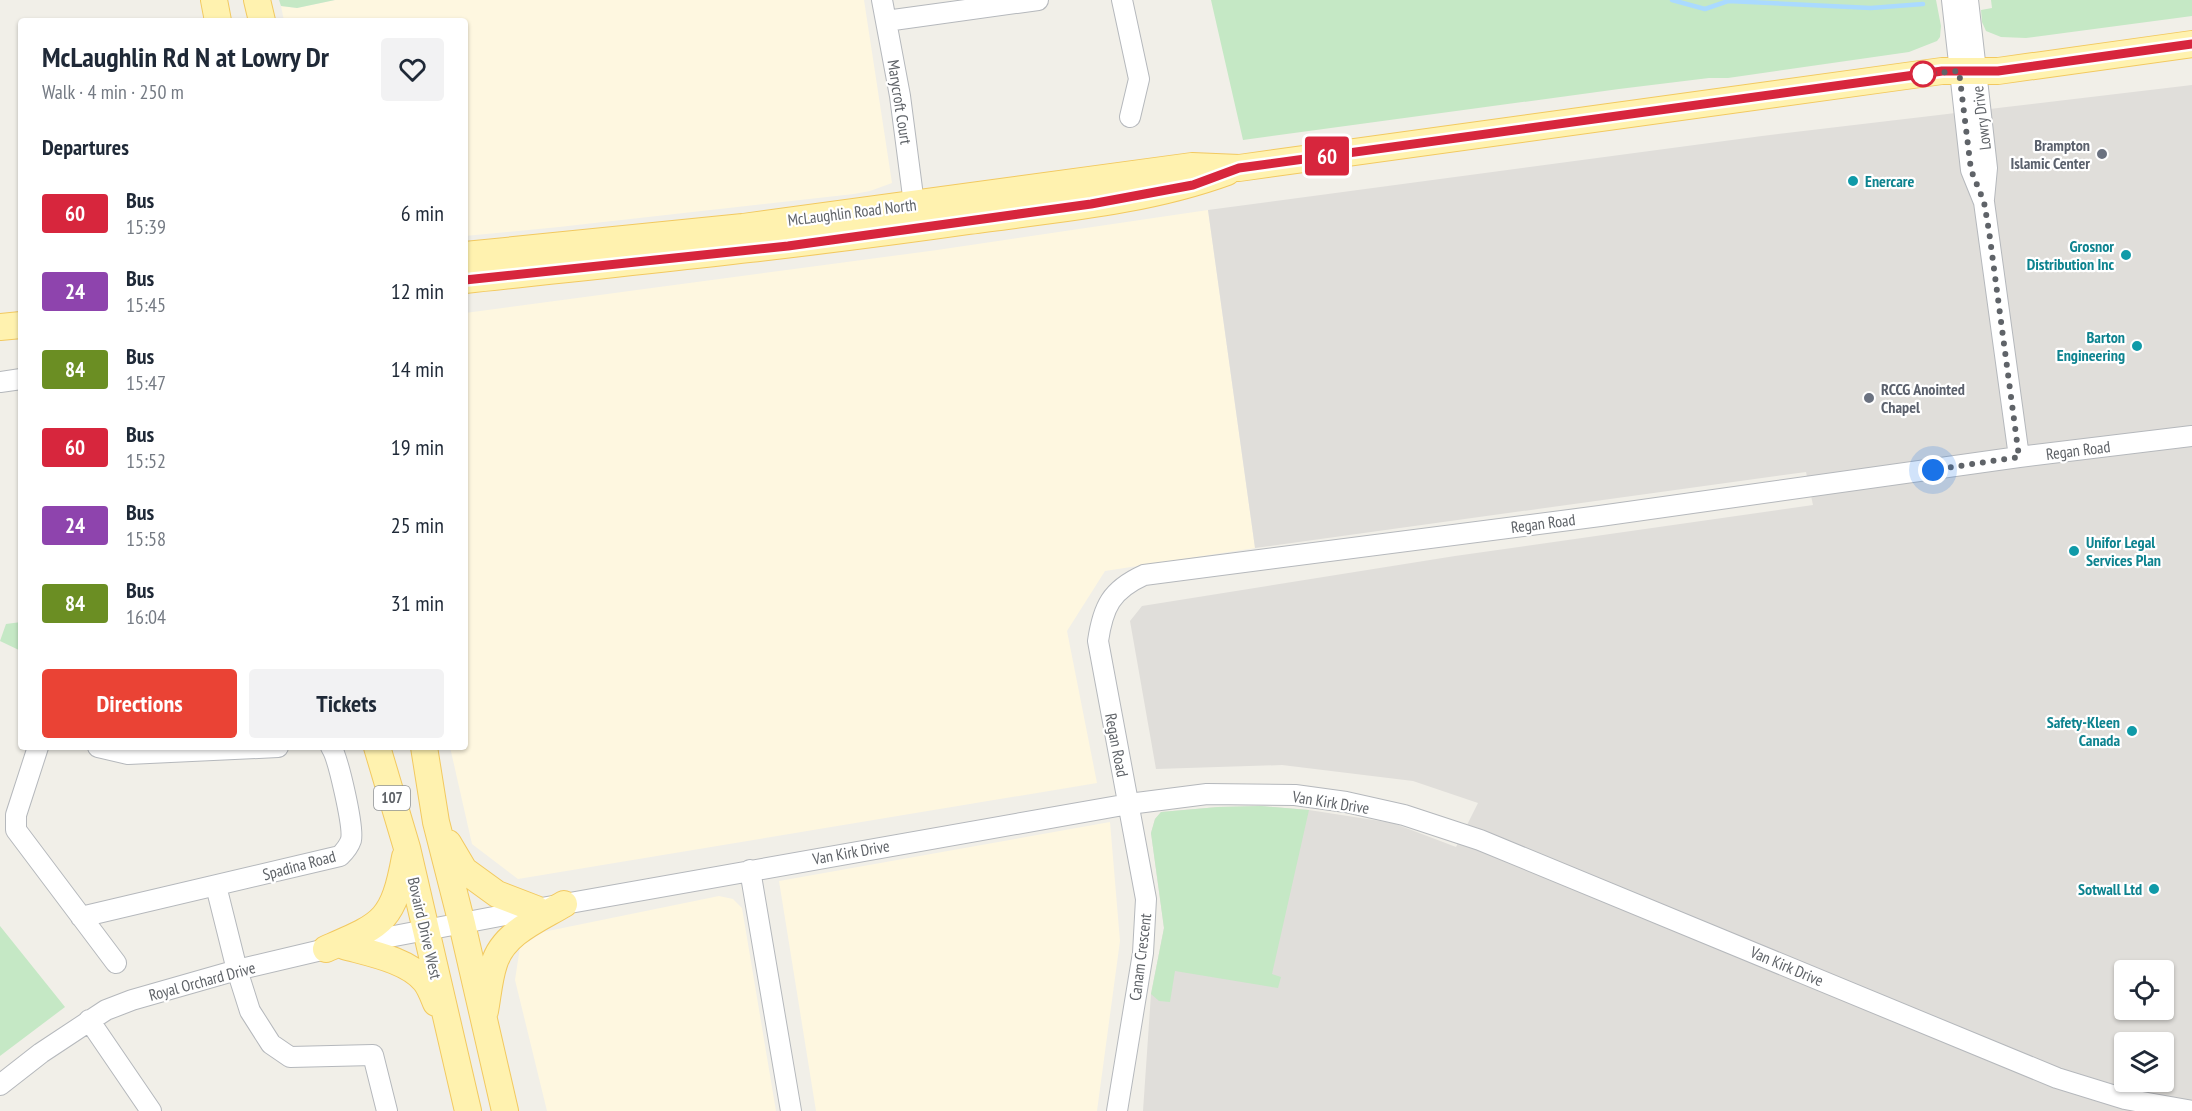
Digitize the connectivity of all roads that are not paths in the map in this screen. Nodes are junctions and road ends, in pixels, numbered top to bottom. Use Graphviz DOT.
graph roads {
  1 [pos="213,0"];
  2 [pos="257,0"];
  3 [pos="882,0"];
  4 [pos="1038,0"];
  5 [pos="1122,0"];
  6 [pos="1952,0"];
  7 [pos="1968,0"];
  8 [pos="217,18"];
  9 [pos="261,18"];
  10 [pos="886,21"];
  11 [pos="2192,44"];
  12 [pos="1968,71"];
  13 [pos="1130,117"];
  14 [pos="1239,168"];
  15 [pos="914,204"];
  16 [pos="685,232"];
  17 [pos="468,255"];
  18 [pos="652,260"];
  19 [pos="468,280"];
  20 [pos="18,325"];
  21 [pos="0,327"];
  22 [pos="18,380"];
  23 [pos="0,382"];
  24 [pos="2192,436"];
  25 [pos="2019,457"];
  26 [pos="37,750"];
  27 [pos="108,750"];
  28 [pos="216,750"];
  29 [pos="332,750"];
  30 [pos="378,750"];
  31 [pos="424,750"];
  32 [pos="1129,804"];
  33 [pos="436,822"];
  34 [pos="407,848"];
  35 [pos="750,870"];
  36 [pos="216,885"];
  37 [pos="564,904"];
  38 [pos="536,909"];
  39 [pos="81,917"];
  40 [pos="462,924"];
  41 [pos="426,931"];
  42 [pos="335,948"];
  43 [pos="116,963"];
  44 [pos="237,970"];
  45 [pos="89,1020"];
  46 [pos="483,1020"];
  47 [pos="447,1025"];
  48 [pos="0,1085"];
  49 [pos="2192,1110"];
  50 [pos="151,1111"];
  51 [pos="387,1111"];
  52 [pos="468,1111"];
  53 [pos="505,1111"];
  54 [pos="791,1111"];
  55 [pos="1117,1111"];
  1 -- 8 [label="main road"];
  2 -- 9 [label="main road"];
  3 -- 10 [label="street, Marycroft Court"];
  4 -- 10 [label="street"];
  5 -- 13 [label="street"];
  6 -- 12 [label="street"];
  7 -- 12 [label="street"];
  10 -- 15 [label="street, Marycroft Court"];
  11 -- 12 [label="main road, McLaughlin Road North"];
  12 -- 14 [label="main road, McLaughlin Road North"];
  12 -- 25 [label="street, Lowry Drive"];
  14 -- 15 [label="main road, McLaughlin Road North"];
  14 -- 18 [label="main road, McLaughlin Road North"];
  15 -- 16 [label="main road, McLaughlin Road North"];
  16 -- 17 [label="main road, McLaughlin Road North"];
  16 -- 18 [label="main road"];
  18 -- 19 [label="main road, McLaughlin Road North"];
  20 -- 21 [label="main road"];
  22 -- 23 [label="street"];
  24 -- 25 [label="street, Regan Road"];
  25 -- 32 [label="street, Regan Road"];
  26 -- 39 [label="street"];
  27 -- 28 [label="street"];
  29 -- 36 [label="street, Spadina Road"];
  30 -- 34 [label="main road, Bovaird Drive West / 107"];
  31 -- 33 [label="main road, 107"];
  32 -- 35 [label="street, Van Kirk Drive"];
  32 -- 49 [label="street, Van Kirk Drive"];
  32 -- 55 [label="street, Canam Crescent"];
  33 -- 38 [label="main road"];
  33 -- 40 [label="main road, 107"];
  34 -- 41 [label="main road, Bovaird Drive West / 107"];
  34 -- 42 [label="main road"];
  35 -- 37 [label="street, Van Kirk Drive"];
  35 -- 54 [label="street"];
  36 -- 39 [label="street, Spadina Road"];
  36 -- 44 [label="street"];
  37 -- 38 [label="street, Van Kirk Drive"];
  37 -- 46 [label="main road"];
  38 -- 40 [label="street, Van Kirk Drive"];
  39 -- 43 [label="street"];
  40 -- 41 [label="street, Van Kirk Drive"];
  40 -- 46 [label="main road, 107"];
  41 -- 42 [label="street, Royal Orchard Drive"];
  41 -- 47 [label="main road, Bovaird Drive West / 107"];
  42 -- 44 [label="street, Royal Orchard Drive"];
  42 -- 47 [label="main road"];
  44 -- 45 [label="street, Royal Orchard Drive"];
  44 -- 51 [label="street"];
  45 -- 48 [label="street, Royal Orchard Drive"];
  45 -- 50 [label="street"];
  46 -- 53 [label="main road, 107"];
  47 -- 52 [label="main road, Bovaird Drive West / 107"];
}
